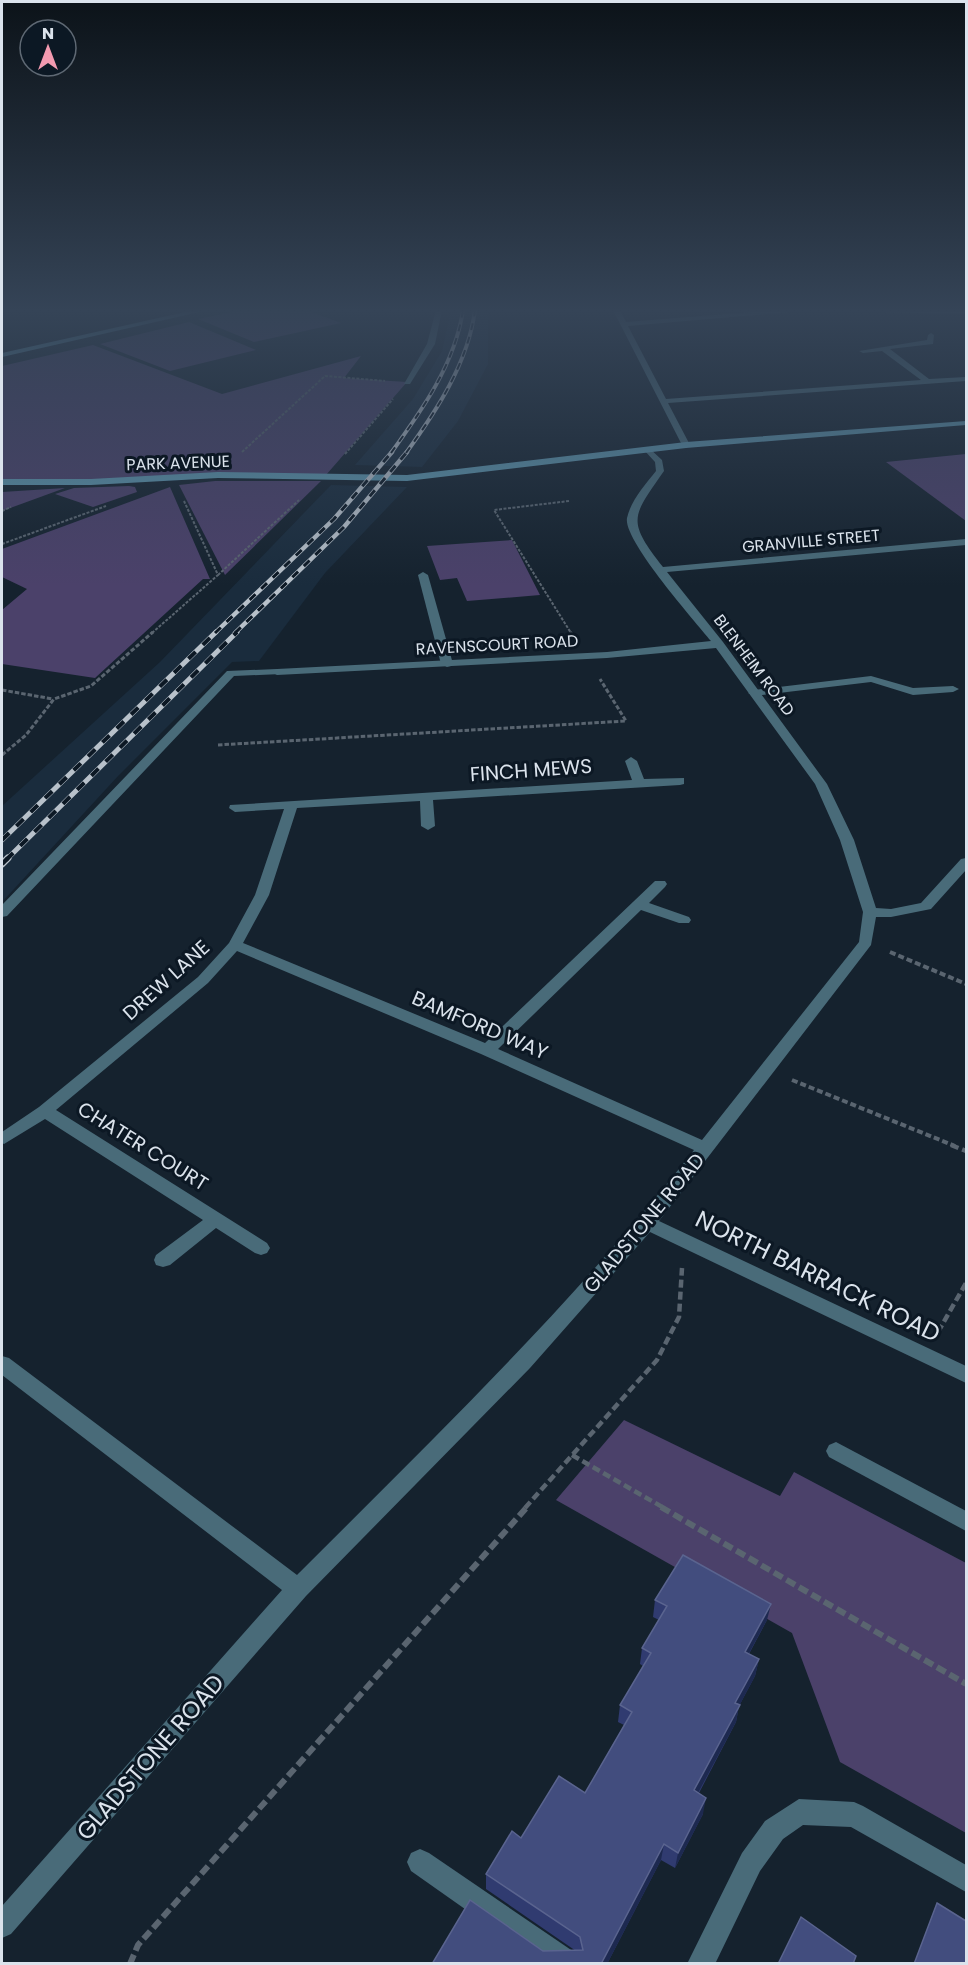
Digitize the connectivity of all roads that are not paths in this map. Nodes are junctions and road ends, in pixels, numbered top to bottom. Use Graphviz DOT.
graph roads {
  1 [pos="664,401"];
  2 [pos="966,423"];
  3 [pos="686,445"];
  4 [pos="648,450"];
  5 [pos="2,482"];
  6 [pos="966,542"];
  7 [pos="658,570"];
  8 [pos="423,575"];
  9 [pos="719,644"];
  10 [pos="447,664"];
  11 [pos="952,688"];
  12 [pos="754,693"];
  13 [pos="631,761"];
  14 [pos="680,781"];
  15 [pos="639,783"];
  16 [pos="426,796"];
  17 [pos="292,804"];
  18 [pos="235,808"];
  19 [pos="428,826"];
  20 [pos="966,862"];
  21 [pos="660,884"];
  22 [pos="639,904"];
  23 [pos="870,912"];
  24 [pos="2,913"];
  25 [pos="684,920"];
  26 [pos="235,945"];
  27 [pos="487,1050"];
  28 [pos="45,1111"];
  29 [pos="3,1139"];
  30 [pos="707,1149"];
  31 [pos="216,1219"];
  32 [pos="647,1223"];
  33 [pos="261,1248"];
  34 [pos="163,1260"];
  35 [pos="2,1364"];
  36 [pos="966,1375"];
  37 [pos="836,1452"];
  38 [pos="966,1522"];
  39 [pos="298,1588"];
  40 [pos="420,1862"];
  41 [pos="966,1879"];
  42 [pos="2,1925"];
  43 [pos="567,1964"];
  44 [pos="700,1964"];
  1 -- 3 [label="street"];
  2 -- 3 [label="street, PARK AVENUE"];
  3 -- 4 [label="street, PARK AVENUE"];
  4 -- 5 [label="street, PARK AVENUE"];
  4 -- 7 [label="street, BLENHEIM ROAD"];
  6 -- 7 [label="street, GRANVILLE STREET"];
  7 -- 9 [label="street, BLENHEIM ROAD"];
  8 -- 10 [label="street"];
  9 -- 10 [label="street, RAVENSCOURT ROAD"];
  9 -- 12 [label="street, BLENHEIM ROAD"];
  10 -- 24 [label="street, RAVENSCOURT ROAD"];
  11 -- 12 [label="street"];
  12 -- 23 [label="street, BLENHEIM ROAD"];
  13 -- 15 [label="street"];
  14 -- 15 [label="street, FINCH MEWS"];
  15 -- 16 [label="street, FINCH MEWS"];
  16 -- 17 [label="street, FINCH MEWS"];
  16 -- 19 [label="street"];
  17 -- 18 [label="street, FINCH MEWS"];
  17 -- 26 [label="street, DREW LANE"];
  20 -- 23 [label="street"];
  21 -- 22 [label="street"];
  22 -- 25 [label="street"];
  22 -- 27 [label="street"];
  23 -- 30 [label="street, GLADSTONE ROAD"];
  26 -- 27 [label="street, BAMFORD WAY"];
  26 -- 28 [label="street, DREW LANE"];
  27 -- 30 [label="street, BAMFORD WAY"];
  28 -- 29 [label="street, DREW LANE"];
  28 -- 31 [label="street, CHATER COURT"];
  30 -- 32 [label="street, GLADSTONE ROAD"];
  31 -- 33 [label="street, CHATER COURT"];
  31 -- 34 [label="street, CHATER COURT"];
  32 -- 36 [label="street, NORTH BARRACK ROAD"];
  32 -- 39 [label="street, GLADSTONE ROAD"];
  35 -- 39 [label="street"];
  37 -- 38 [label="street"];
  39 -- 42 [label="street, GLADSTONE ROAD"];
  40 -- 43 [label="street"];
  41 -- 44 [label="street"];
}
